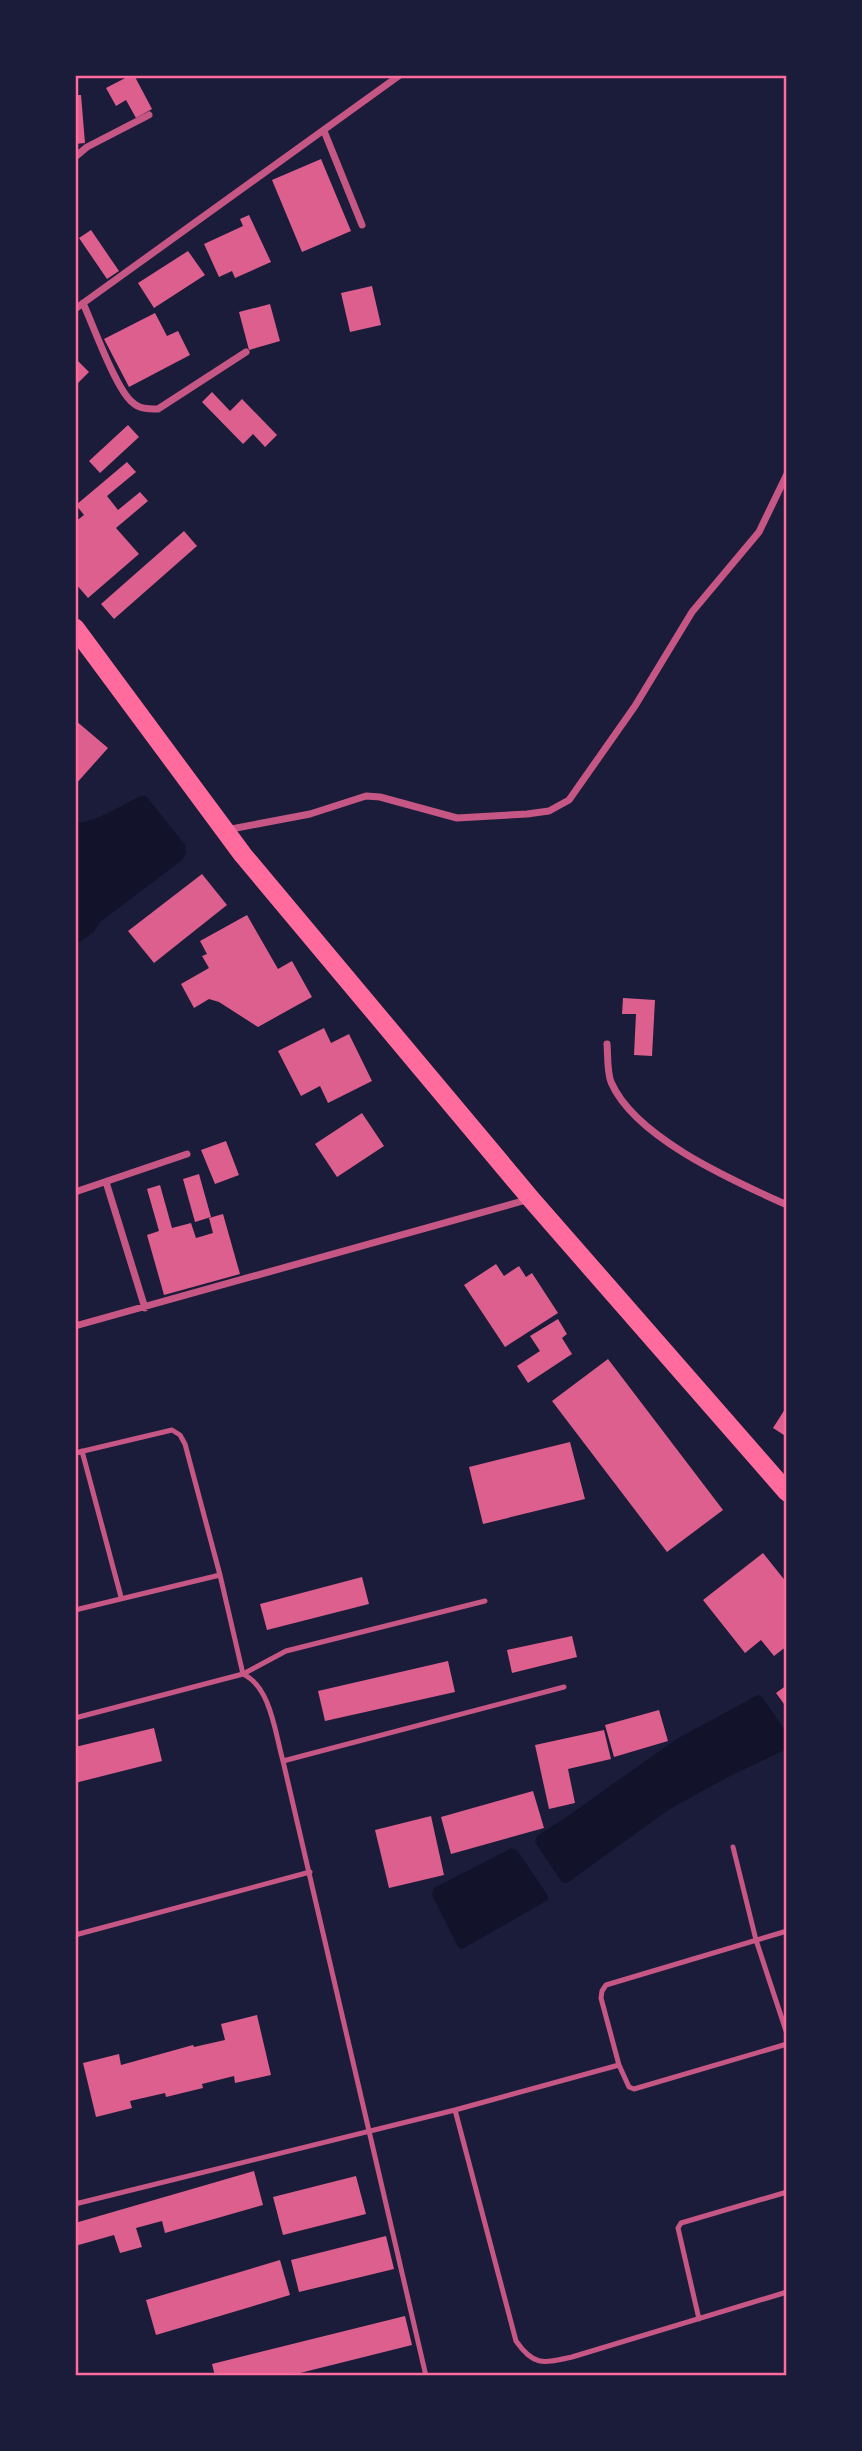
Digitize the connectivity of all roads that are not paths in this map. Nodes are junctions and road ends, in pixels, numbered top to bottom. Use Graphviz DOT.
graph roads {
  1 [pos="400,75"];
  2 [pos="149,115"];
  3 [pos="324,131"];
  4 [pos="75,157"];
  5 [pos="362,225"];
  6 [pos="83,303"];
  7 [pos="75,309"];
  8 [pos="246,352"];
  9 [pos="787,474"];
  10 [pos="75,628"];
  11 [pos="225,830"];
  12 [pos="607,1044"];
  13 [pos="187,1154"];
  14 [pos="106,1182"];
  15 [pos="75,1192"];
  16 [pos="531,1199"];
  17 [pos="787,1205"];
  18 [pos="145,1308"];
  19 [pos="75,1326"];
  20 [pos="79,1452"];
  21 [pos="787,1492"];
  22 [pos="220,1574"];
  23 [pos="121,1597"];
  24 [pos="485,1601"];
  25 [pos="75,1609"];
  26 [pos="243,1674"];
  27 [pos="564,1687"];
  28 [pos="75,1718"];
  29 [pos="283,1761"];
  30 [pos="733,1847"];
  31 [pos="310,1872"];
  32 [pos="787,1931"];
  33 [pos="75,1935"];
  34 [pos="756,1940"];
  35 [pos="787,2034"];
  36 [pos="787,2044"];
  37 [pos="619,2065"];
  38 [pos="455,2110"];
  39 [pos="368,2130"];
  40 [pos="787,2192"];
  41 [pos="75,2204"];
  42 [pos="787,2292"];
  43 [pos="699,2319"];
  44 [pos="426,2376"];
  1 -- 3 [label="street"];
  2 -- 4 [label="street"];
  3 -- 5 [label="street"];
  3 -- 6 [label="street"];
  6 -- 7 [label="street"];
  6 -- 8 [label="street"];
  9 -- 11 [label="street"];
  10 -- 11 [label="highway"];
  11 -- 16 [label="highway"];
  12 -- 17 [label="street"];
  13 -- 14 [label="street"];
  14 -- 15 [label="street"];
  14 -- 18 [label="street"];
  16 -- 18 [label="street"];
  16 -- 21 [label="highway"];
  18 -- 19 [label="street"];
  20 -- 22 [label="lane"];
  20 -- 23 [label="lane"];
  22 -- 23 [label="lane"];
  22 -- 26 [label="lane"];
  23 -- 25 [label="lane"];
  24 -- 26 [label="lane"];
  26 -- 28 [label="lane"];
  26 -- 29 [label="lane"];
  27 -- 29 [label="lane"];
  29 -- 31 [label="lane"];
  30 -- 34 [label="lane"];
  31 -- 33 [label="lane"];
  31 -- 39 [label="lane"];
  32 -- 34 [label="lane"];
  34 -- 35 [label="lane"];
  34 -- 37 [label="lane"];
  36 -- 37 [label="lane"];
  37 -- 38 [label="lane"];
  38 -- 39 [label="lane"];
  38 -- 43 [label="lane"];
  39 -- 41 [label="lane"];
  39 -- 44 [label="lane"];
  40 -- 43 [label="lane"];
  42 -- 43 [label="lane"];
}
